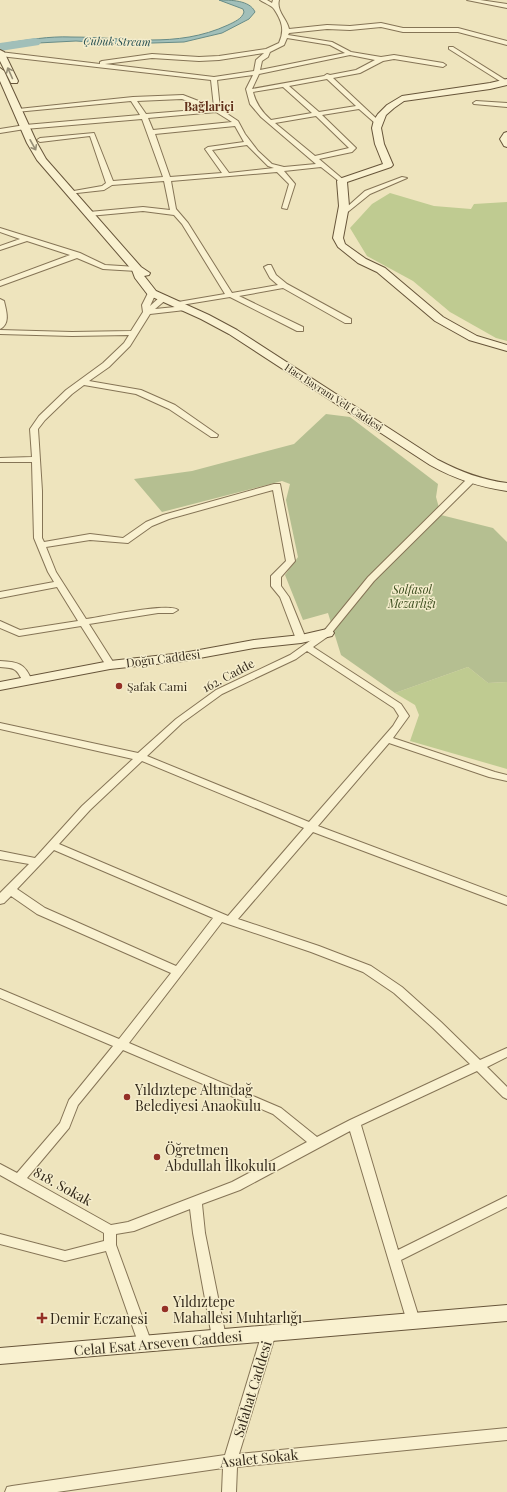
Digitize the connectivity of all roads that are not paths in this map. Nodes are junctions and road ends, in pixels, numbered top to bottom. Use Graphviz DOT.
graph roads {
  1 [pos="263,0"];
  2 [pos="276,0"];
  3 [pos="470,0"];
  4 [pos="507,6"];
  5 [pos="275,7"];
  6 [pos="287,33"];
  7 [pos="507,44"];
  8 [pos="451,48"];
  9 [pos="267,51"];
  10 [pos="0,53"];
  11 [pos="349,53"];
  12 [pos="381,59"];
  13 [pos="90,65"];
  14 [pos="443,65"];
  15 [pos="0,71"];
  16 [pos="257,72"];
  17 [pos="327,76"];
  18 [pos="214,79"];
  19 [pos="506,82"];
  20 [pos="283,84"];
  21 [pos="249,91"];
  22 [pos="133,99"];
  23 [pos="476,103"];
  24 [pos="507,105"];
  25 [pos="360,107"];
  26 [pos="22,110"];
  27 [pos="216,110"];
  28 [pos="318,114"];
  29 [pos="144,116"];
  30 [pos="270,122"];
  31 [pos="377,122"];
  32 [pos="236,124"];
  33 [pos="29,127"];
  34 [pos="0,131"];
  35 [pos="151,132"];
  36 [pos="507,135"];
  37 [pos="40,140"];
  38 [pos="249,144"];
  39 [pos="507,144"];
  40 [pos="313,158"];
  41 [pos="322,165"];
  42 [pos="281,170"];
  43 [pos="227,175"];
  44 [pos="404,178"];
  45 [pos="167,179"];
  46 [pos="342,181"];
  47 [pos="110,183"];
  48 [pos="70,193"];
  49 [pos="285,208"];
  50 [pos="176,213"];
  51 [pos="89,214"];
  52 [pos="342,214"];
  53 [pos="0,230"];
  54 [pos="26,239"];
  55 [pos="0,248"];
  56 [pos="77,255"];
  57 [pos="268,267"];
  58 [pos="137,269"];
  59 [pos="0,284"];
  60 [pos="284,286"];
  61 [pos="152,292"];
  62 [pos="229,294"];
  63 [pos="164,298"];
  64 [pos="0,301"];
  65 [pos="182,306"];
  66 [pos="147,312"];
  67 [pos="348,321"];
  68 [pos="0,328"];
  69 [pos="300,328"];
  70 [pos="0,332"];
  71 [pos="133,333"];
  72 [pos="507,348"];
  73 [pos="83,382"];
  74 [pos="214,435"];
  75 [pos="36,459"];
  76 [pos="0,460"];
  77 [pos="471,480"];
  78 [pos="507,487"];
  79 [pos="41,545"];
  80 [pos="59,584"];
  81 [pos="0,595"];
  82 [pos="173,610"];
  83 [pos="83,622"];
  84 [pos="0,624"];
  85 [pos="327,633"];
  86 [pos="304,643"];
  87 [pos="0,664"];
  88 [pos="110,665"];
  89 [pos="27,681"];
  90 [pos="0,686"];
  91 [pos="0,726"];
  92 [pos="387,739"];
  93 [pos="140,757"];
  94 [pos="507,778"];
  95 [pos="311,827"];
  96 [pos="51,845"];
  97 [pos="0,855"];
  98 [pos="37,862"];
  99 [pos="10,890"];
  100 [pos="0,900"];
  101 [pos="507,902"];
  102 [pos="225,919"];
  103 [pos="178,971"];
  104 [pos="0,992"];
  105 [pos="122,1044"];
  106 [pos="507,1052"];
  107 [pos="478,1065"];
  108 [pos="507,1094"];
  109 [pos="354,1123"];
  110 [pos="316,1143"];
  111 [pos="0,1169"];
  112 [pos="19,1179"];
  113 [pos="507,1201"];
  114 [pos="195,1202"];
  115 [pos="110,1230"];
  116 [pos="0,1239"];
  117 [pos="110,1245"];
  118 [pos="394,1258"];
  119 [pos="507,1313"];
  120 [pos="413,1321"];
  121 [pos="269,1333"];
  122 [pos="219,1338"];
  123 [pos="145,1344"];
  124 [pos="0,1356"];
  125 [pos="507,1434"];
  126 [pos="230,1461"];
  127 [pos="12,1492"];
  128 [pos="229,1492"];
  1 -- 5 [label="street"];
  2 -- 5 [label="street"];
  3 -- 4 [label="street"];
  5 -- 6 [label="street"];
  6 -- 7 [label="street"];
  6 -- 9 [label="street"];
  6 -- 11 [label="street"];
  8 -- 19 [label="street"];
  9 -- 13 [label="street"];
  9 -- 16 [label="street"];
  10 -- 13 [label="street"];
  26 -- 10 [label="main road, one-way"];
  11 -- 12 [label="street"];
  11 -- 16 [label="street"];
  12 -- 14 [label="street"];
  12 -- 17 [label="street"];
  13 -- 18 [label="street"];
  15 -- 26 [label="main road"];
  16 -- 18 [label="street"];
  16 -- 21 [label="street"];
  17 -- 20 [label="street"];
  17 -- 25 [label="street"];
  18 -- 27 [label="street"];
  19 -- 31 [label="main road"];
  20 -- 21 [label="street"];
  20 -- 28 [label="street"];
  21 -- 30 [label="street"];
  22 -- 26 [label="street"];
  22 -- 27 [label="street"];
  22 -- 29 [label="street"];
  23 -- 24 [label="street"];
  25 -- 28 [label="street"];
  25 -- 31 [label="street"];
  26 -- 33 [label="main road"];
  27 -- 29 [label="street"];
  27 -- 32 [label="street"];
  28 -- 30 [label="street"];
  28 -- 40 [label="street"];
  29 -- 33 [label="street"];
  29 -- 35 [label="street"];
  30 -- 40 [label="street"];
  31 -- 46 [label="main road"];
  32 -- 35 [label="street"];
  32 -- 38 [label="street"];
  33 -- 34 [label="street"];
  33 -- 37 [label="main road, Hacı Bayram Veli Caddesi"];
  33 -- 48 [label="main road, one-way"];
  35 -- 45 [label="street"];
  36 -- 39 [label="main road"];
  37 -- 47 [label="street"];
  37 -- 48 [label="main road, Hacı Bayram Veli Caddesi"];
  38 -- 42 [label="street"];
  38 -- 43 [label="street"];
  40 -- 41 [label="street"];
  41 -- 42 [label="street"];
  41 -- 46 [label="street"];
  42 -- 43 [label="street"];
  42 -- 49 [label="street"];
  43 -- 45 [label="street"];
  44 -- 52 [label="street"];
  45 -- 47 [label="street"];
  45 -- 50 [label="street"];
  46 -- 52 [label="main road"];
  47 -- 48 [label="street"];
  48 -- 51 [label="main road, Hacı Bayram Veli Caddesi"];
  50 -- 51 [label="street"];
  50 -- 62 [label="street"];
  51 -- 58 [label="main road, Hacı Bayram Veli Caddesi"];
  52 -- 72 [label="main road"];
  53 -- 54 [label="street"];
  54 -- 55 [label="street"];
  54 -- 56 [label="street"];
  56 -- 58 [label="street"];
  56 -- 59 [label="street"];
  57 -- 60 [label="street"];
  58 -- 61 [label="main road, Hacı Bayram Veli Caddesi"];
  58 -- 63 [label="main road, Hacı Bayram Veli Caddesi"];
  60 -- 62 [label="street"];
  60 -- 67 [label="street"];
  61 -- 63 [label="main road, Hacı Bayram Veli Caddesi"];
  61 -- 66 [label="street"];
  62 -- 65 [label="street"];
  62 -- 69 [label="street"];
  63 -- 65 [label="main road, Hacı Bayram Veli Caddesi"];
  63 -- 66 [label="street"];
  64 -- 68 [label="street"];
  65 -- 66 [label="street"];
  65 -- 77 [label="main road, Hacı Bayram Veli Caddesi"];
  66 -- 71 [label="street"];
  70 -- 71 [label="street"];
  71 -- 73 [label="street"];
  73 -- 74 [label="street"];
  73 -- 75 [label="street"];
  75 -- 76 [label="street"];
  75 -- 79 [label="street"];
  77 -- 78 [label="main road, Hacı Bayram Veli Caddesi"];
  77 -- 85 [label="street"];
  79 -- 80 [label="street"];
  79 -- 86 [label="street"];
  80 -- 81 [label="street"];
  80 -- 83 [label="street"];
  82 -- 83 [label="street"];
  83 -- 84 [label="street"];
  83 -- 88 [label="street"];
  85 -- 86 [label="main road, Doğu Caddesi"];
  86 -- 88 [label="main road, Doğu Caddesi"];
  86 -- 92 [label="street"];
  86 -- 93 [label="street, 162. Cadde"];
  87 -- 89 [label="street"];
  88 -- 89 [label="main road, Doğu Caddesi"];
  89 -- 90 [label="main road, Doğu Caddesi"];
  91 -- 93 [label="street"];
  92 -- 94 [label="street"];
  92 -- 95 [label="street"];
  93 -- 95 [label="street"];
  93 -- 96 [label="street, 162. Cadde"];
  95 -- 101 [label="street"];
  95 -- 102 [label="street"];
  96 -- 98 [label="street, 162. Cadde"];
  96 -- 102 [label="street"];
  97 -- 98 [label="street"];
  98 -- 99 [label="street, 162. Cadde"];
  99 -- 100 [label="street, 162. Cadde"];
  99 -- 103 [label="street"];
  102 -- 103 [label="street"];
  102 -- 107 [label="street"];
  103 -- 105 [label="street"];
  104 -- 105 [label="street"];
  105 -- 110 [label="street"];
  105 -- 112 [label="street"];
  106 -- 107 [label="street"];
  107 -- 108 [label="street"];
  107 -- 109 [label="street"];
  109 -- 110 [label="street"];
  109 -- 118 [label="street"];
  110 -- 114 [label="street"];
  111 -- 112 [label="street, 818. Sokak"];
  112 -- 115 [label="street, 818. Sokak"];
  113 -- 118 [label="street"];
  114 -- 115 [label="street"];
  114 -- 122 [label="street"];
  115 -- 117 [label="street"];
  116 -- 117 [label="street"];
  117 -- 123 [label="street"];
  118 -- 120 [label="street"];
  119 -- 120 [label="main road, Celal Esat Arseven Caddesi"];
  120 -- 121 [label="main road, Celal Esat Arseven Caddesi"];
  121 -- 122 [label="main road, Celal Esat Arseven Caddesi"];
  121 -- 126 [label="street, Safahat Caddesi"];
  122 -- 123 [label="main road, Celal Esat Arseven Caddesi"];
  123 -- 124 [label="main road, Celal Esat Arseven Caddesi"];
  125 -- 126 [label="street, Asalet Sokak"];
  126 -- 127 [label="street, Asalet Sokak"];
  126 -- 128 [label="street, Safahat Caddesi"];
}
